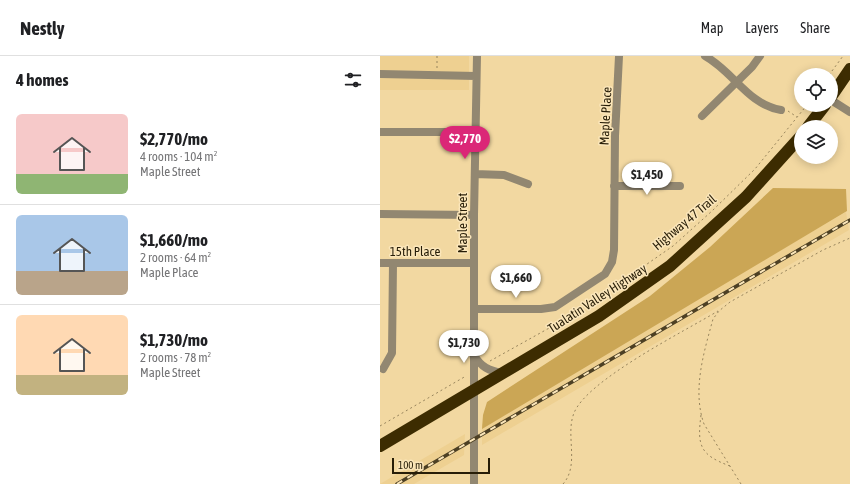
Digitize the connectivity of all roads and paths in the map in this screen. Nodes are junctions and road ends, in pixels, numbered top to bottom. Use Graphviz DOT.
graph roads {
  1 [pos="437,56"];
  2 [pos="477,56"];
  3 [pos="619,56"];
  4 [pos="705,56"];
  5 [pos="760,56"];
  6 [pos="843,56"];
  7 [pos="834,68"];
  8 [pos="850,69"];
  9 [pos="437,70"];
  10 [pos="380,74"];
  11 [pos="476,76"];
  12 [pos="737,82"];
  13 [pos="838,86"];
  14 [pos="838,104"];
  15 [pos="781,110"];
  16 [pos="801,112"];
  17 [pos="820,112"];
  18 [pos="850,112"];
  19 [pos="702,116"];
  20 [pos="797,117"];
  21 [pos="813,120"];
  22 [pos="380,132"];
  23 [pos="476,132"];
  24 [pos="794,144"];
  25 [pos="475,174"];
  26 [pos="528,184"];
  27 [pos="614,186"];
  28 [pos="680,186"];
  29 [pos="380,214"];
  30 [pos="474,215"];
  31 [pos="850,238"];
  32 [pos="380,263"];
  33 [pos="393,263"];
  34 [pos="474,263"];
  35 [pos="474,309"];
  36 [pos="719,311"];
  37 [pos="474,354"];
  38 [pos="488,362"];
  39 [pos="384,369"];
  40 [pos="503,373"];
  41 [pos="464,378"];
  42 [pos="474,391"];
  43 [pos="701,414"];
  44 [pos="380,426"];
  45 [pos="380,446"];
  46 [pos="730,466"];
  47 [pos="474,484"];
  48 [pos="563,484"];
  49 [pos="741,484"];
  1 -- 9 [label="path"];
  2 -- 11 [label="street, Maple Street"];
  3 -- 27 [label="street, Maple Place"];
  4 -- 12 [label="street"];
  5 -- 12 [label="street"];
  6 -- 7 [label="path"];
  8 -- 13 [label="highway"];
  10 -- 11 [label="street"];
  11 -- 23 [label="street, Maple Street"];
  12 -- 15 [label="street"];
  12 -- 19 [label="street"];
  14 -- 18 [label="street"];
  15 -- 20 [label="path"];
  16 -- 20 [label="path, Highway 47 Trail"];
  17 -- 21 [label="highway"];
  20 -- 38 [label="path, Highway 47 Trail"];
  22 -- 23 [label="street"];
  23 -- 25 [label="street, Maple Street"];
  24 -- 40 [label="highway, Tualatin Valley Highway"];
  25 -- 26 [label="street"];
  25 -- 30 [label="street, Maple Street"];
  27 -- 28 [label="street"];
  27 -- 35 [label="street, Maple Place"];
  29 -- 30 [label="street"];
  30 -- 34 [label="street, Maple Street"];
  31 -- 36 [label="path"];
  32 -- 33 [label="street, 15th Place"];
  33 -- 34 [label="street, 15th Place"];
  33 -- 39 [label="street"];
  34 -- 35 [label="street, Maple Street"];
  35 -- 37 [label="street, Maple Street"];
  36 -- 43 [label="path"];
  36 -- 48 [label="path"];
  37 -- 40 [label="street"];
  37 -- 42 [label="street, Maple Street"];
  40 -- 42 [label="highway, Tualatin Valley Highway"];
  41 -- 44 [label="path"];
  42 -- 45 [label="highway, Tualatin Valley Highway"];
  42 -- 47 [label="street, Maple Street"];
  43 -- 46 [label="path"];
  43 -- 46 [label="path"];
  46 -- 49 [label="path"];
}
